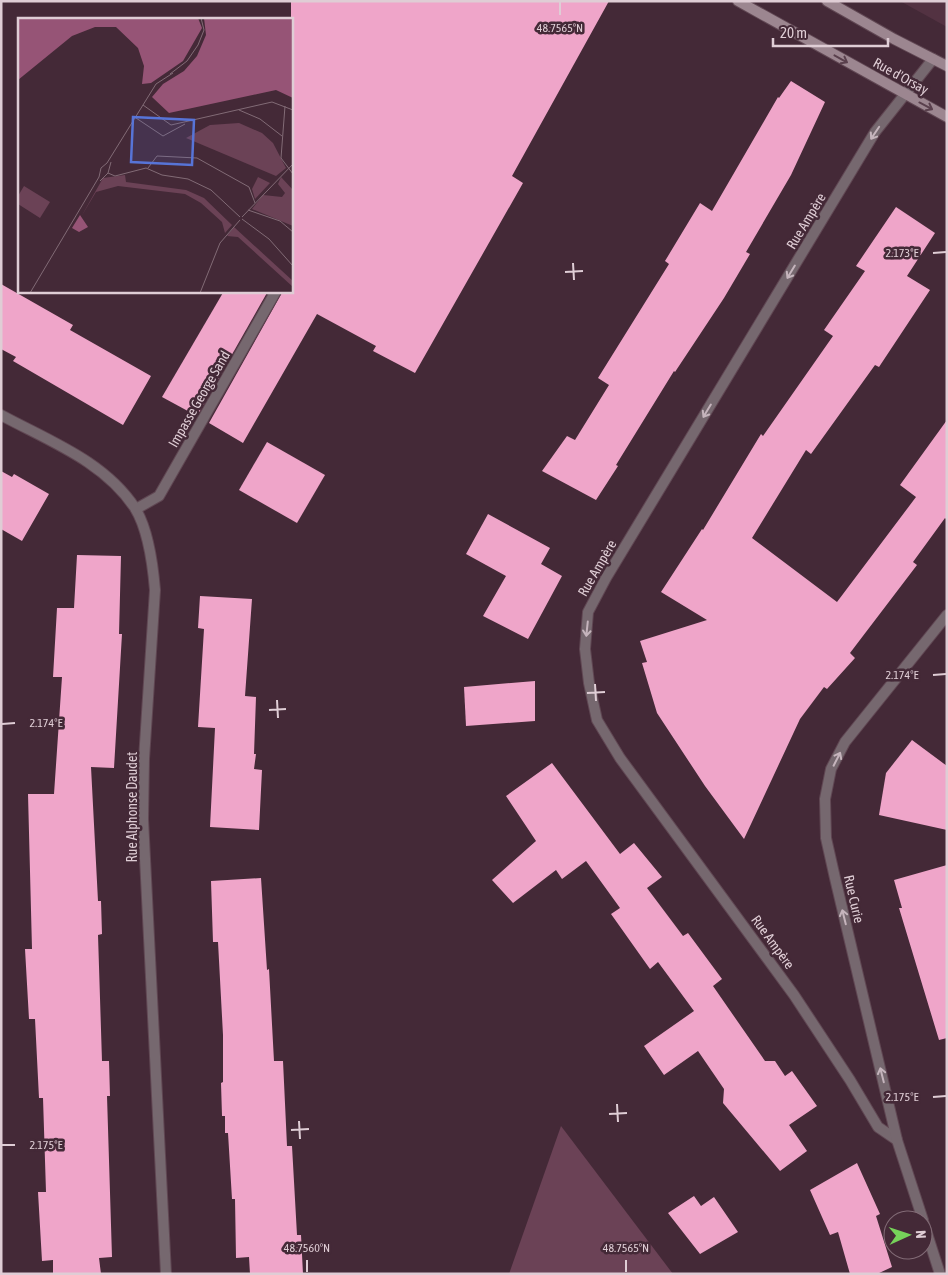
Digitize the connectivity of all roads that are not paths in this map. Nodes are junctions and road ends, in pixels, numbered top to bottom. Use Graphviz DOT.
graph roads {
  1 [pos="738,1"];
  2 [pos="827,1"];
  3 [pos="933,59"];
  4 [pos="947,66"];
  5 [pos="905,94"];
  6 [pos="947,117"];
  7 [pos="275,292"];
  8 [pos="1,415"];
  9 [pos="136,509"];
  10 [pos="947,615"];
  11 [pos="898,1140"];
  12 [pos="920,1210"];
  13 [pos="933,1252"];
  14 [pos="166,1274"];
  15 [pos="940,1274"];
  1 -- 5 [label="main road, Rue d'Orsay, one-way"];
  2 -- 3 [label="main road, Rue d'Orsay"];
  3 -- 4 [label="main road, Rue d'Orsay"];
  3 -- 5 [label="street, Rue Ampère"];
  5 -- 6 [label="main road, Rue d'Orsay, one-way"];
  5 -- 11 [label="street, Rue Ampère, one-way"];
  7 -- 9 [label="street, Impasse George Sand"];
  8 -- 9 [label="street, Rue Alphonse Daudet"];
  9 -- 14 [label="street, Rue Alphonse Daudet"];
  11 -- 10 [label="street, Rue Curie, one-way"];
  11 -- 12 [label="street, Rue Curie"];
  13 -- 15 [label="street, Rue Curie"];
}
